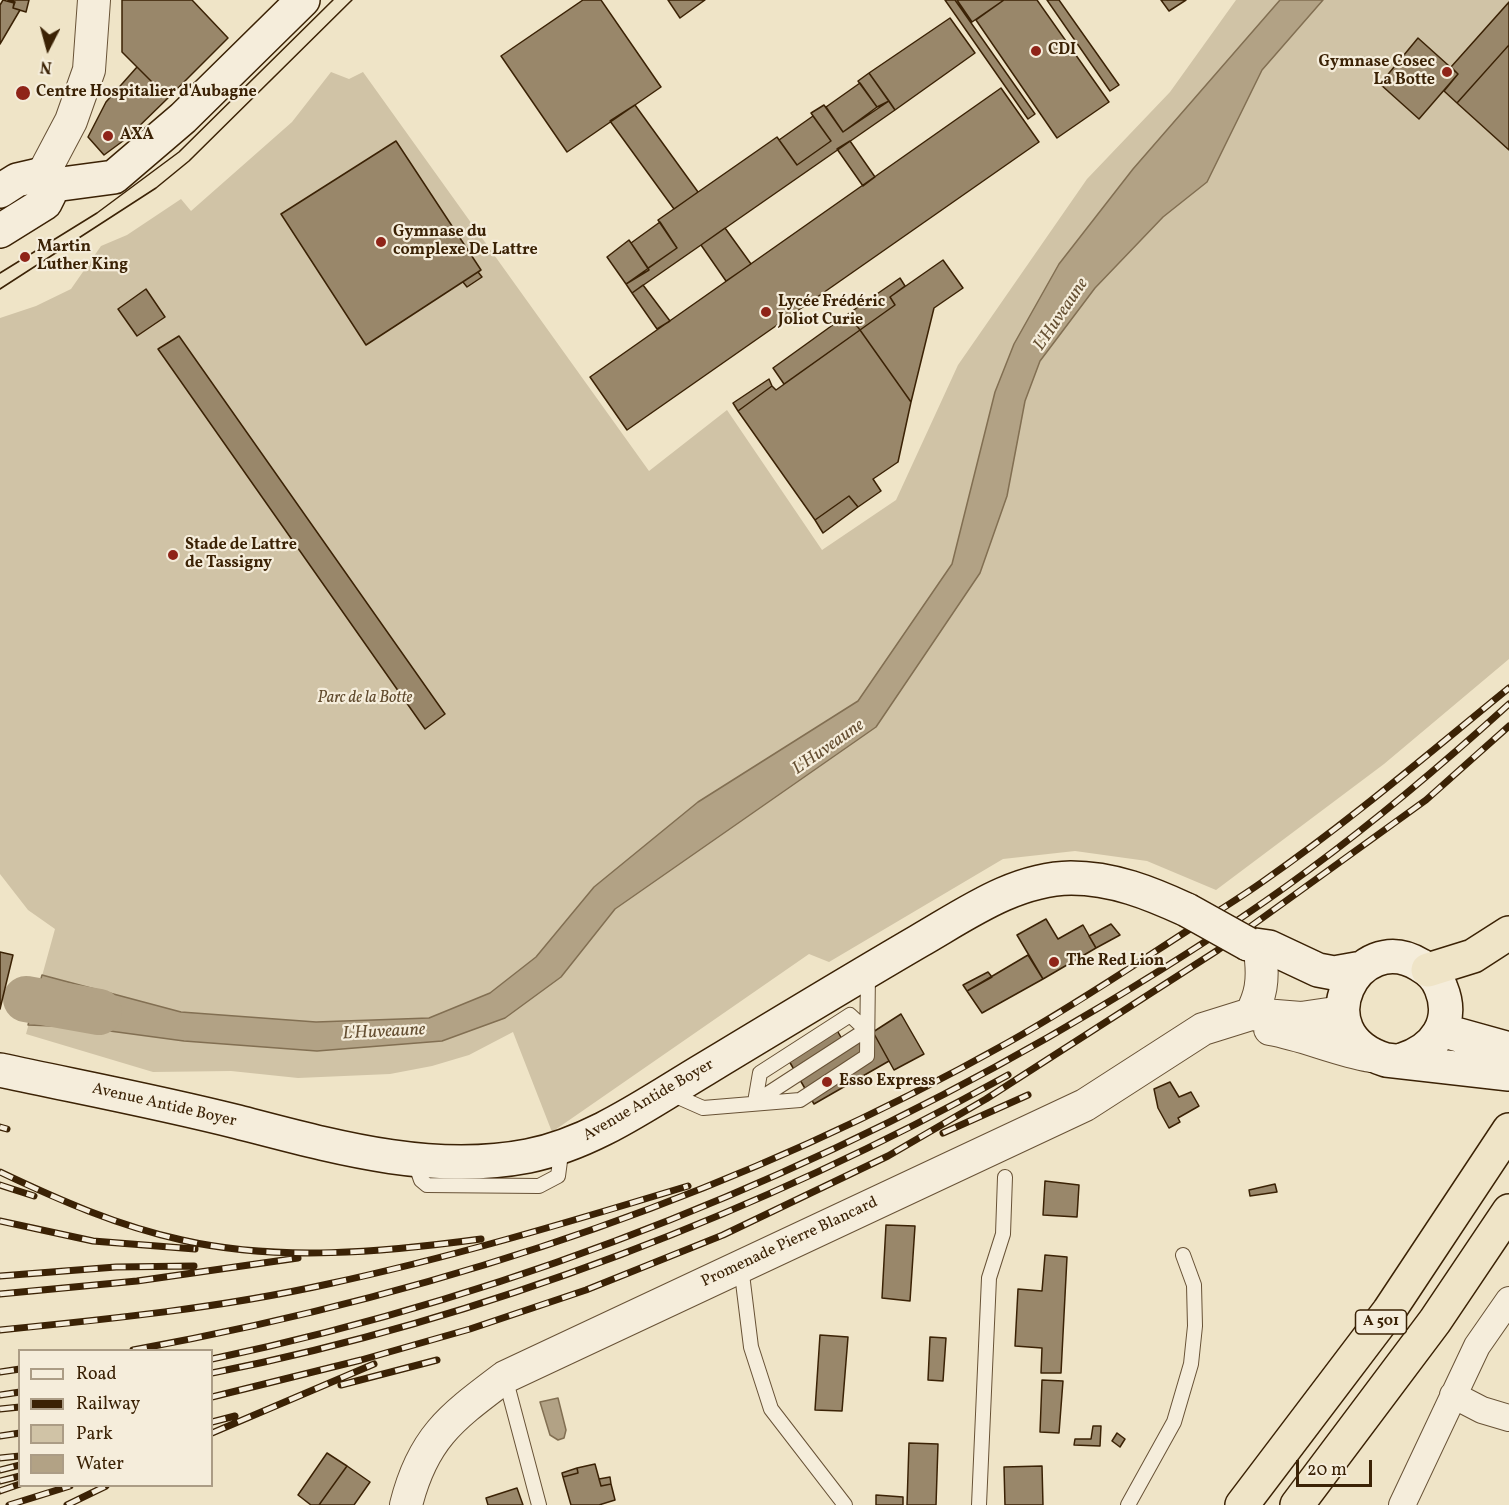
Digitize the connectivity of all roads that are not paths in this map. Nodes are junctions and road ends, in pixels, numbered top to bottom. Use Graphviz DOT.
graph roads {
  1 [pos="94,0"];
  2 [pos="303,0"];
  3 [pos="48,180"];
  4 [pos="0,191"];
  5 [pos="0,231"];
  6 [pos="1509,933"];
  7 [pos="1254,952"];
  8 [pos="1362,968"];
  9 [pos="1428,970"];
  10 [pos="868,971"];
  11 [pos="1342,1010"];
  12 [pos="1251,1014"];
  13 [pos="1219,1023"];
  14 [pos="866,1030"];
  15 [pos="1441,1030"];
  16 [pos="1509,1049"];
  17 [pos="1386,1058"];
  18 [pos="0,1070"];
  19 [pos="1509,1074"];
  20 [pos="667,1092"];
  21 [pos="755,1102"];
  22 [pos="1509,1130"];
  23 [pos="1005,1177"];
  24 [pos="1509,1210"];
  25 [pos="1183,1255"];
  26 [pos="741,1266"];
  27 [pos="1509,1300"];
  28 [pos="505,1377"];
  29 [pos="1453,1395"];
  30 [pos="1509,1418"];
  31 [pos="1405,1504"];
  32 [pos="406,1505"];
  33 [pos="539,1505"];
  34 [pos="845,1505"];
  35 [pos="980,1505"];
  36 [pos="1128,1505"];
  37 [pos="1242,1505"];
  38 [pos="1297,1505"];
  1 -- 3 [label="street"];
  2 -- 3 [label="main road"];
  3 -- 4 [label="main road"];
  3 -- 5 [label="main road"];
  6 -- 9 [label="highway"];
  7 -- 8 [label="main road, Avenue Antide Boyer"];
  7 -- 10 [label="main road, Avenue Antide Boyer, bridge"];
  7 -- 11 [label="main road, Avenue Antide Boyer"];
  7 -- 12 [label="street"];
  8 -- 9 [label="main road"];
  8 -- 11 [label="main road"];
  9 -- 15 [label="main road"];
  10 -- 14 [label="lane"];
  10 -- 20 [label="main road, Avenue Antide Boyer"];
  11 -- 12 [label="street, Promenade Pierre Blancard"];
  11 -- 17 [label="main road"];
  12 -- 13 [label="street, Promenade Pierre Blancard"];
  13 -- 17 [label="street"];
  13 -- 26 [label="street, Promenade Pierre Blancard"];
  14 -- 21 [label="lane"];
  14 -- 21 [label="lane"];
  14 -- 21 [label="lane"];
  15 -- 16 [label="main road"];
  15 -- 17 [label="main road"];
  17 -- 19 [label="main road"];
  18 -- 20 [label="main road, Avenue Antide Boyer"];
  20 -- 21 [label="lane"];
  22 -- 37 [label="highway, A 501"];
  23 -- 35 [label="lane"];
  24 -- 38 [label="highway, A 501"];
  25 -- 36 [label="lane"];
  26 -- 28 [label="street, Promenade Pierre Blancard"];
  26 -- 34 [label="lane"];
  27 -- 29 [label="street"];
  28 -- 32 [label="street, Promenade Pierre Blancard"];
  28 -- 33 [label="lane"];
  29 -- 30 [label="street"];
  29 -- 31 [label="street"];
}
